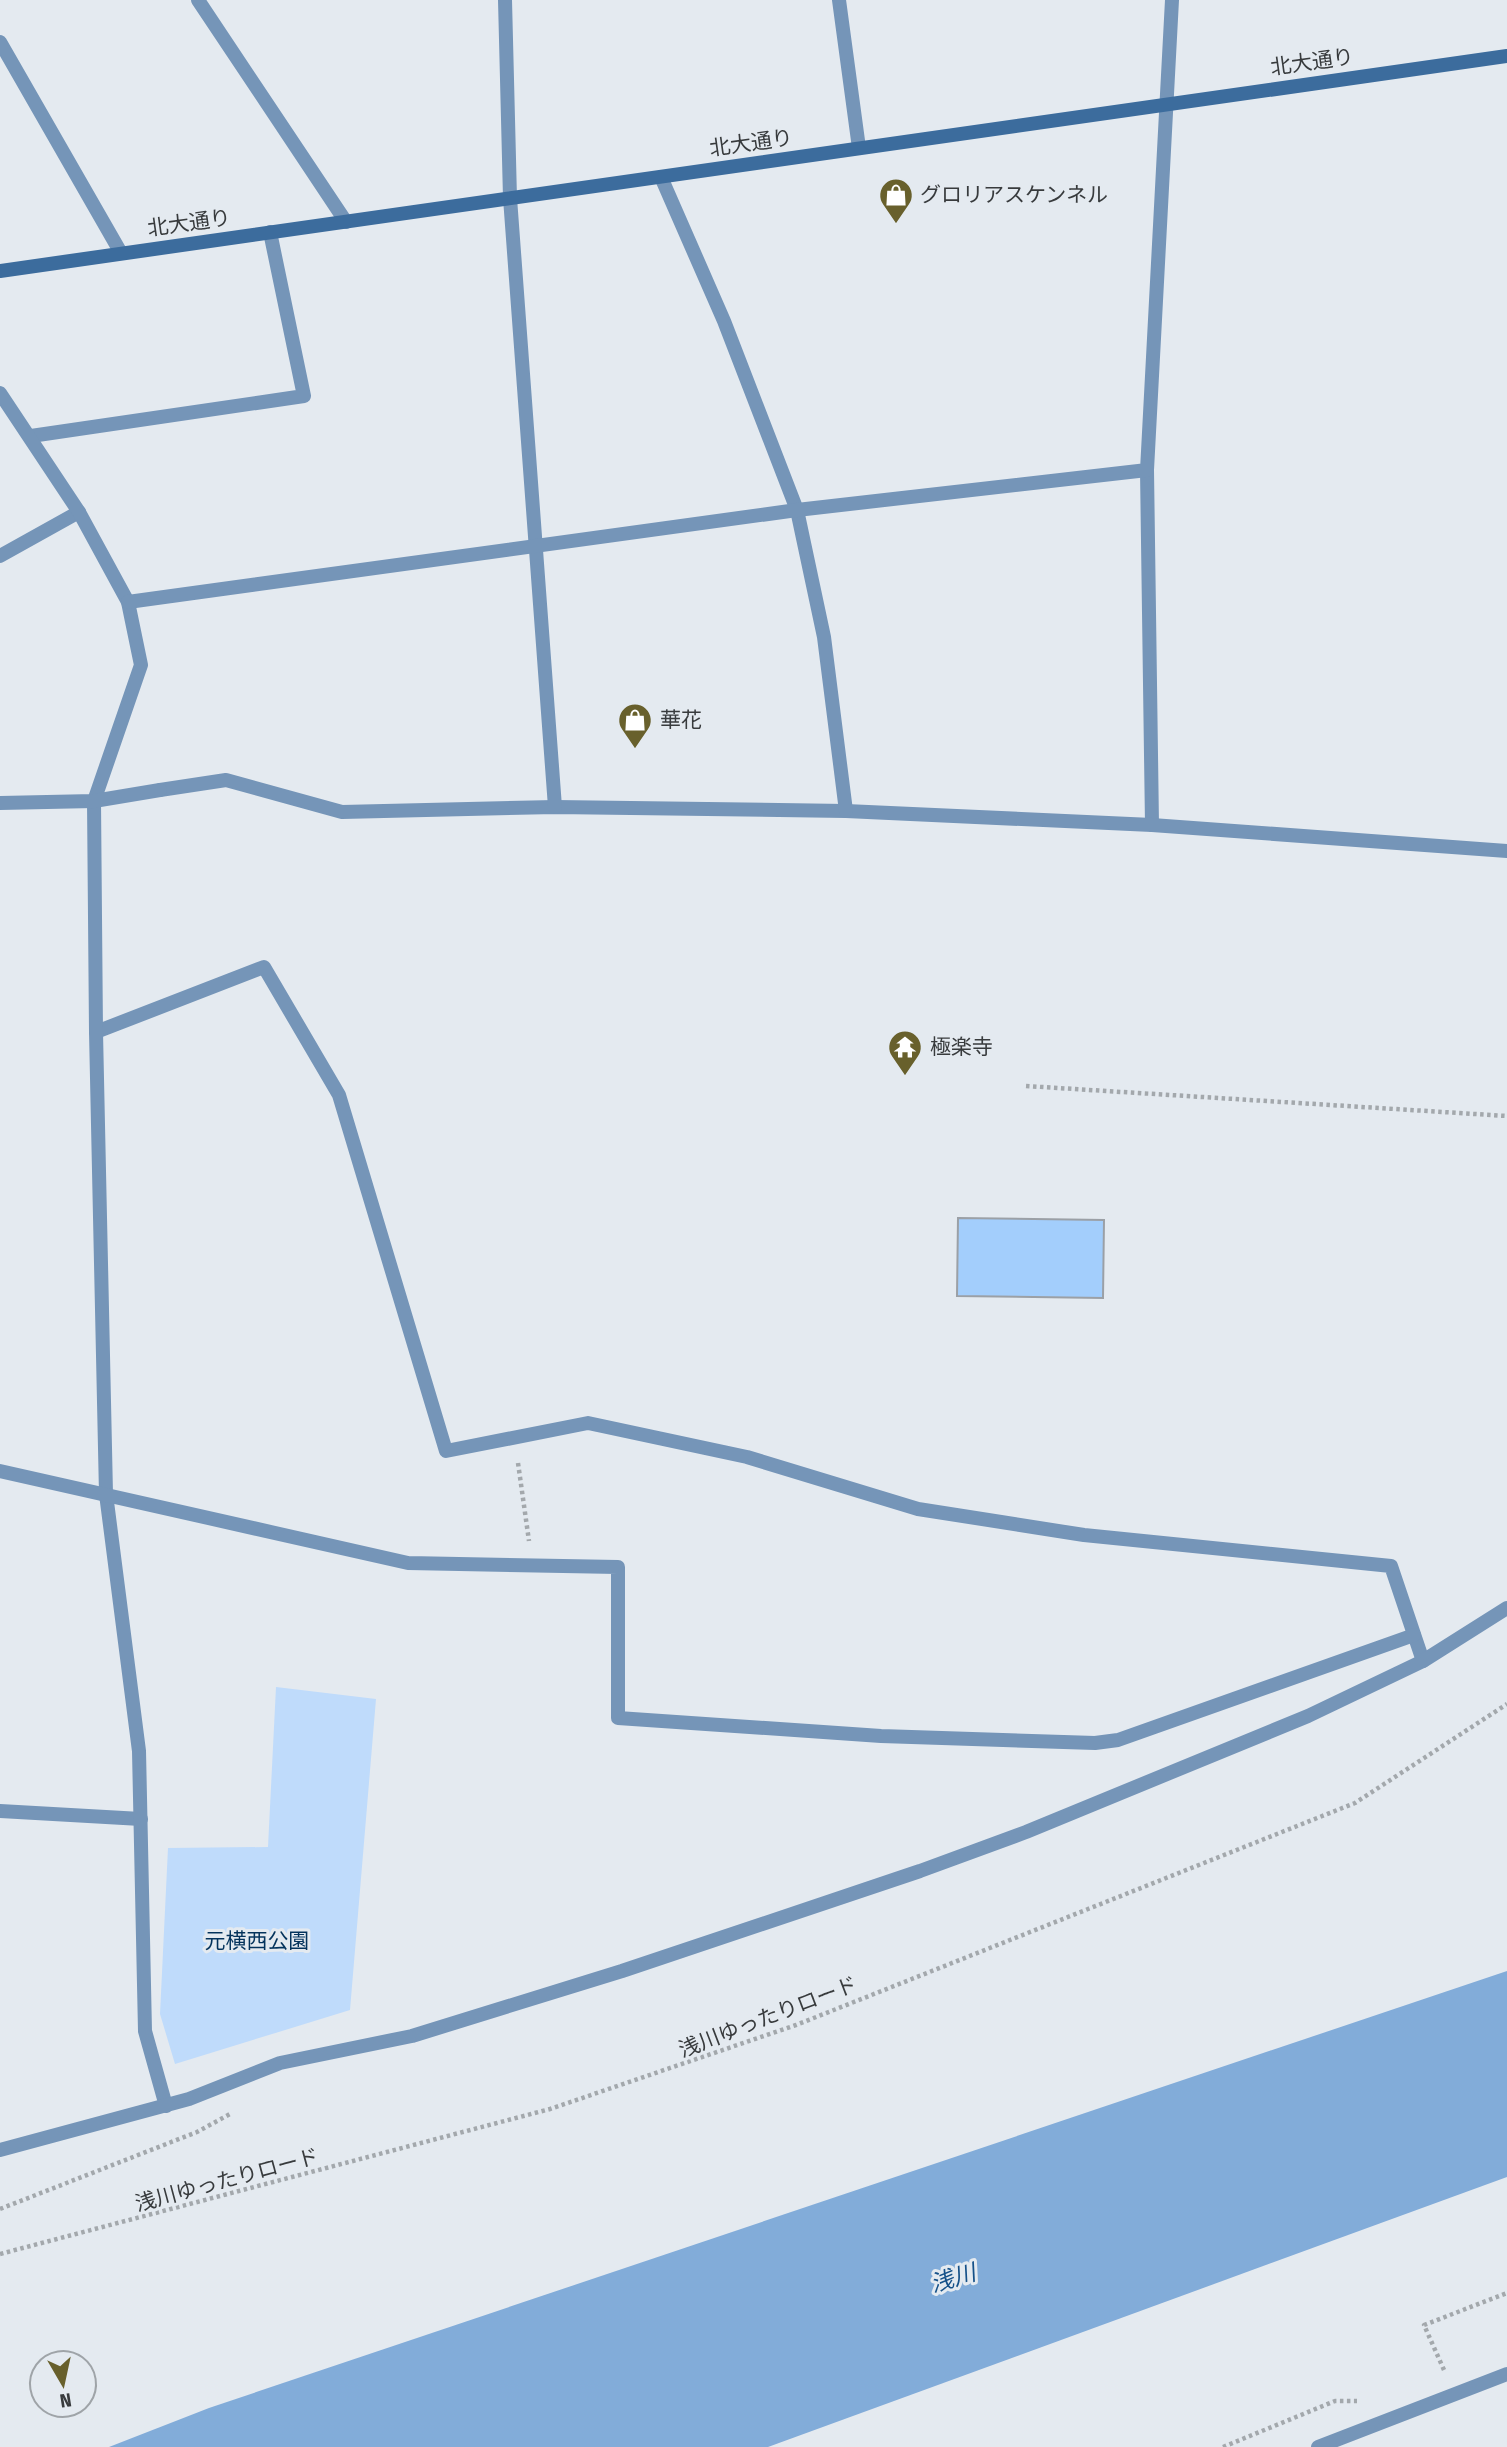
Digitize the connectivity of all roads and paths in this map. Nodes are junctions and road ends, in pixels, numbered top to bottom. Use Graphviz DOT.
graph roads {
  1 [pos="198,0"];
  2 [pos="505,0"];
  3 [pos="839,0"];
  4 [pos="1172,0"];
  5 [pos="0,43"];
  6 [pos="1507,56"];
  7 [pos="1168,104"];
  8 [pos="859,148"];
  9 [pos="660,177"];
  10 [pos="510,198"];
  11 [pos="346,222"];
  12 [pos="270,232"];
  13 [pos="121,253"];
  14 [pos="0,271"];
  15 [pos="0,393"];
  16 [pos="31,436"];
  17 [pos="1147,470"];
  18 [pos="797,510"];
  19 [pos="79,512"];
  20 [pos="536,545"];
  21 [pos="0,555"];
  22 [pos="128,602"];
  23 [pos="94,801"];
  24 [pos="0,803"];
  25 [pos="555,807"];
  26 [pos="846,811"];
  27 [pos="1152,825"];
  28 [pos="1507,851"];
  29 [pos="96,1032"];
  30 [pos="1026,1086"];
  31 [pos="1507,1115"];
  32 [pos="515,1438"];
  33 [pos="0,1471"];
  34 [pos="106,1494"];
  35 [pos="532,1566"];
  36 [pos="1507,1608"];
  37 [pos="1414,1635"];
  38 [pos="1423,1661"];
  39 [pos="1507,1704"];
  40 [pos="0,1811"];
  41 [pos="141,1819"];
  42 [pos="166,2106"];
  43 [pos="0,2150"];
  44 [pos="0,2254"];
  45 [pos="1507,2293"];
  46 [pos="1445,2370"];
  47 [pos="1507,2374"];
  48 [pos="1362,2401"];
  49 [pos="1223,2447"];
  50 [pos="1318,2447"];
  1 -- 11 [label="street"];
  2 -- 10 [label="street"];
  3 -- 8 [label="street"];
  4 -- 7 [label="street"];
  5 -- 13 [label="street"];
  6 -- 7 [label="street, 北大通り"];
  7 -- 8 [label="street, 北大通り"];
  7 -- 17 [label="street"];
  8 -- 9 [label="street, 北大通り"];
  9 -- 10 [label="street, 北大通り"];
  9 -- 18 [label="street"];
  10 -- 11 [label="street, 北大通り"];
  10 -- 20 [label="street"];
  11 -- 12 [label="street, 北大通り"];
  12 -- 13 [label="street, 北大通り"];
  12 -- 16 [label="street"];
  13 -- 14 [label="street, 北大通り"];
  15 -- 16 [label="street"];
  16 -- 19 [label="street"];
  17 -- 18 [label="street"];
  17 -- 27 [label="street"];
  18 -- 20 [label="street"];
  18 -- 26 [label="street"];
  19 -- 21 [label="street"];
  19 -- 22 [label="street"];
  20 -- 22 [label="street"];
  20 -- 25 [label="street"];
  22 -- 23 [label="street"];
  23 -- 24 [label="street"];
  23 -- 25 [label="street"];
  23 -- 29 [label="street"];
  25 -- 26 [label="street"];
  26 -- 27 [label="street"];
  27 -- 28 [label="street"];
  29 -- 32 [label="street"];
  29 -- 34 [label="street"];
  30 -- 31 [label="path"];
  32 -- 35 [label="path"];
  32 -- 37 [label="street"];
  33 -- 34 [label="street"];
  34 -- 35 [label="street"];
  34 -- 41 [label="street"];
  35 -- 37 [label="street"];
  36 -- 38 [label="street"];
  37 -- 38 [label="street"];
  38 -- 42 [label="street"];
  39 -- 44 [label="path, 浅川ゆったりロード"];
  40 -- 41 [label="street"];
  41 -- 42 [label="street"];
  42 -- 43 [label="street"];
  45 -- 46 [label="path"];
  47 -- 50 [label="street"];
  48 -- 49 [label="path"];
}
